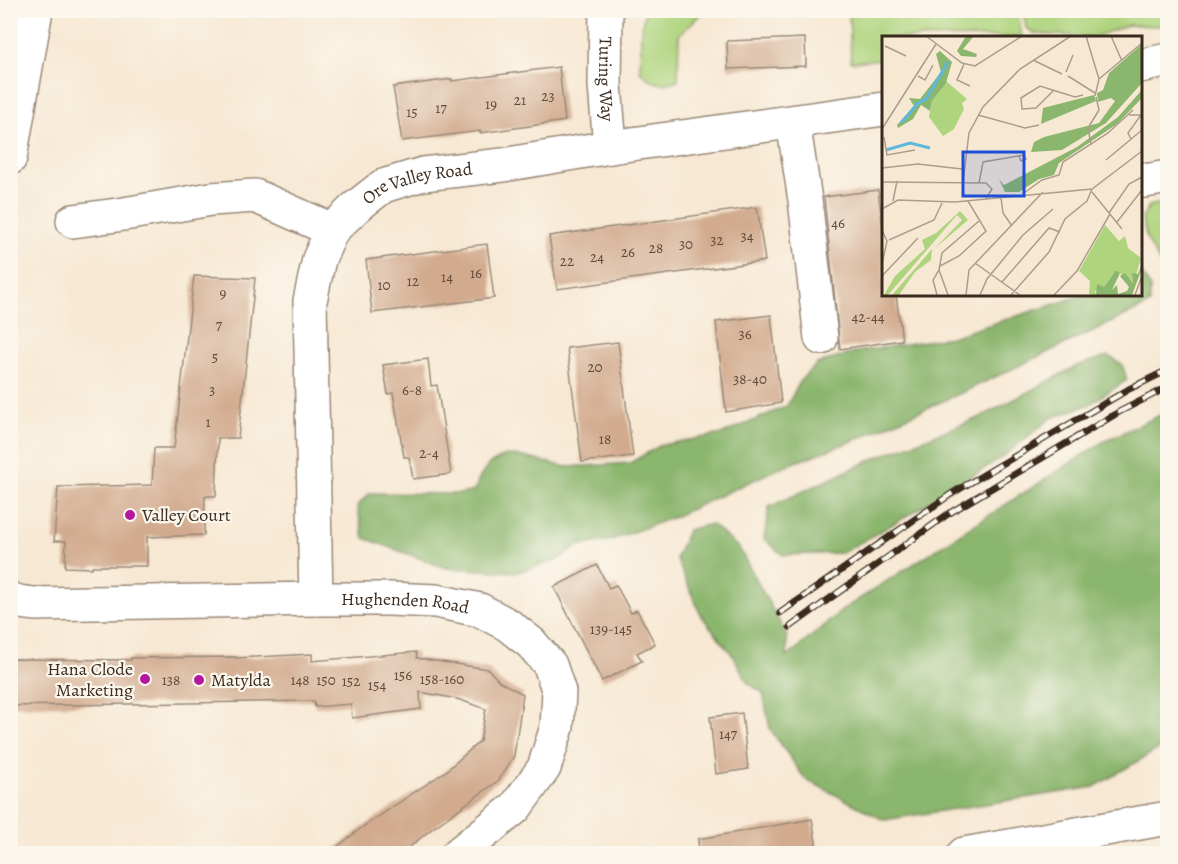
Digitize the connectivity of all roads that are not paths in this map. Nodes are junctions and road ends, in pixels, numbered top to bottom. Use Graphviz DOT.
graph roads {
  1 [pos="36,10"];
  2 [pos="606,10"];
  3 [pos="1167,60"];
  4 [pos="1142,66"];
  5 [pos="882,109"];
  6 [pos="793,122"];
  7 [pos="610,147"];
  8 [pos="10,158"];
  9 [pos="1167,177"];
  10 [pos="1142,180"];
  11 [pos="73,221"];
  12 [pos="332,230"];
  13 [pos="821,338"];
  14 [pos="10,599"];
  15 [pos="316,599"];
  16 [pos="1167,818"];
  17 [pos="458,854"];
  18 [pos="964,854"];
  1 -- 8 [label="street"];
  2 -- 7 [label="street, Turing Way"];
  3 -- 4 [label="street"];
  5 -- 6 [label="street, Ore Valley Road"];
  6 -- 7 [label="street, Ore Valley Road"];
  6 -- 13 [label="street"];
  7 -- 12 [label="street, Ore Valley Road"];
  9 -- 10 [label="street"];
  11 -- 12 [label="street"];
  12 -- 15 [label="street, Ore Valley Road"];
  14 -- 15 [label="street, Hughenden Road"];
  15 -- 17 [label="street, Hughenden Road"];
  16 -- 18 [label="street"];
}
